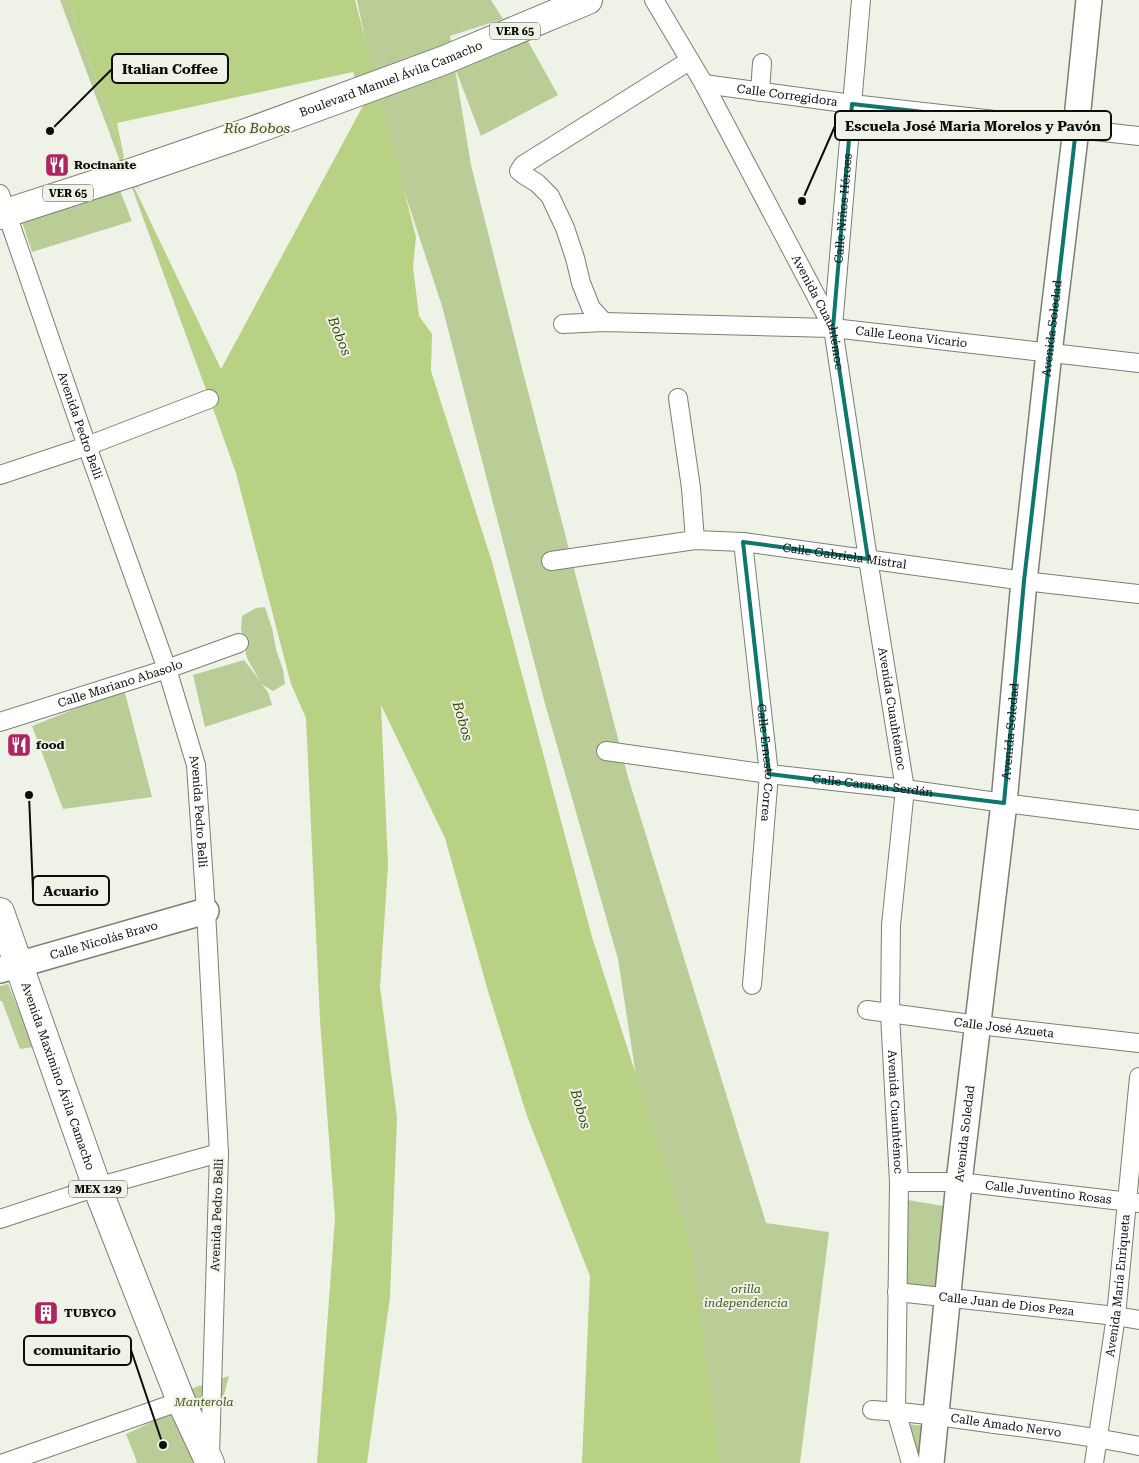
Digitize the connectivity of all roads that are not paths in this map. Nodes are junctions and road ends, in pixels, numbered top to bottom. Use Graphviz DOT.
graph roads {
  1 [pos="588,0"];
  2 [pos="654,0"];
  3 [pos="861,0"];
  4 [pos="1089,0"];
  5 [pos="689,61"];
  6 [pos="762,63"];
  7 [pos="704,84"];
  8 [pos="760,92"];
  9 [pos="852,104"];
  10 [pos="1076,129"];
  11 [pos="1139,136"];
  12 [pos="2,207"];
  13 [pos="604,322"];
  14 [pos="563,324"];
  15 [pos="833,328"];
  16 [pos="1049,353"];
  17 [pos="1139,363"];
  18 [pos="678,398"];
  19 [pos="210,399"];
  20 [pos="87,446"];
  21 [pos="0,474"];
  22 [pos="695,540"];
  23 [pos="743,542"];
  24 [pos="868,559"];
  25 [pos="551,561"];
  26 [pos="1024,581"];
  27 [pos="1139,594"];
  28 [pos="239,643"];
  29 [pos="167,668"];
  30 [pos="0,722"];
  31 [pos="606,751"];
  32 [pos="769,774"];
  33 [pos="905,789"];
  34 [pos="1004,803"];
  35 [pos="1139,820"];
  36 [pos="206,911"];
  37 [pos="0,912"];
  38 [pos="9,967"];
  39 [pos="752,985"];
  40 [pos="867,1010"];
  41 [pos="890,1014"];
  42 [pos="978,1025"];
  43 [pos="1139,1043"];
  44 [pos="1139,1077"];
  45 [pos="219,1153"];
  46 [pos="899,1182"];
  47 [pos="960,1182"];
  48 [pos="97,1187"];
  49 [pos="1133,1202"];
  50 [pos="0,1219"];
  51 [pos="897,1292"];
  52 [pos="948,1298"];
  53 [pos="1116,1316"];
  54 [pos="1139,1320"];
  55 [pos="181,1401"];
  56 [pos="872,1410"];
  57 [pos="896,1411"];
  58 [pos="935,1416"];
  59 [pos="1098,1438"];
  60 [pos="1139,1446"];
  61 [pos="210,1462"];
  62 [pos="4,1463"];
  63 [pos="911,1463"];
  64 [pos="931,1463"];
  65 [pos="1094,1463"];
  1 -- 12 [label="main road, Boulevard Manuel Ávila Camacho / VER 65"];
  2 -- 5 [label="street, Avenida Cuauhtémoc"];
  3 -- 9 [label="street, Calle Niños Héroes"];
  4 -- 10 [label="main road, Avenida Soledad"];
  5 -- 7 [label="street, Avenida Cuauhtémoc"];
  5 -- 13 [label="street"];
  6 -- 8 [label="street"];
  7 -- 8 [label="street, Calle Corregidora"];
  7 -- 15 [label="street, Avenida Cuauhtémoc"];
  8 -- 9 [label="street, Calle Corregidora"];
  9 -- 10 [label="street, Calle Corregidora"];
  9 -- 15 [label="street, Calle Niños Héroes"];
  10 -- 11 [label="street, Calle Corregidora"];
  10 -- 16 [label="main road, Avenida Soledad"];
  12 -- 20 [label="street, Avenida Pedro Belli"];
  13 -- 14 [label="street, Calle Leona Vicario"];
  13 -- 15 [label="street, Calle Leona Vicario"];
  15 -- 16 [label="street, Calle Leona Vicario"];
  15 -- 24 [label="street, Avenida Cuauhtémoc"];
  16 -- 17 [label="street, Calle Leona Vicario"];
  16 -- 26 [label="main road, Avenida Soledad"];
  18 -- 22 [label="street"];
  19 -- 20 [label="street"];
  20 -- 21 [label="street"];
  20 -- 29 [label="street, Avenida Pedro Belli"];
  22 -- 23 [label="street, Calle Gabriela Mistral"];
  22 -- 25 [label="street, Calle Gabriela Mistral"];
  23 -- 24 [label="street, Calle Gabriela Mistral"];
  23 -- 32 [label="street, Calle Ernesto Correa"];
  24 -- 26 [label="street, Calle Gabriela Mistral"];
  24 -- 33 [label="street, Avenida Cuauhtémoc"];
  26 -- 27 [label="street, Calle Gabriela Mistral"];
  26 -- 34 [label="main road, Avenida Soledad"];
  28 -- 29 [label="street, Calle Mariano Abasolo"];
  29 -- 30 [label="street, Calle Mariano Abasolo"];
  29 -- 36 [label="street, Avenida Pedro Belli"];
  31 -- 32 [label="street, Calle Carmen Serdán"];
  32 -- 33 [label="street, Calle Carmen Serdán"];
  32 -- 39 [label="street, Calle Ernesto Correa"];
  33 -- 34 [label="street, Calle Carmen Serdán"];
  33 -- 41 [label="street, Avenida Cuauhtémoc"];
  34 -- 35 [label="street, Calle Carmen Serdán"];
  34 -- 42 [label="main road, Avenida Soledad"];
  36 -- 38 [label="main road, Calle Nicolás Bravo"];
  36 -- 45 [label="street, Avenida Pedro Belli"];
  37 -- 38 [label="main road, Avenida Maximino Ávila Camacho / MEX 129"];
  38 -- 48 [label="main road, Avenida Maximino Ávila Camacho / MEX 129"];
  40 -- 41 [label="street, Calle José Azueta"];
  41 -- 42 [label="street, Calle José Azueta"];
  41 -- 46 [label="street, Avenida Cuauhtémoc"];
  42 -- 43 [label="street, Calle José Azueta"];
  42 -- 47 [label="main road, Avenida Soledad"];
  44 -- 49 [label="street, Avenida María Enriqueta"];
  45 -- 48 [label="street"];
  45 -- 61 [label="street, Avenida Pedro Belli"];
  46 -- 47 [label="street, Calle Juventino Rosas"];
  46 -- 51 [label="street, Avenida Cuauhtémoc"];
  47 -- 49 [label="street, Calle Juventino Rosas"];
  47 -- 52 [label="main road, Avenida Soledad"];
  48 -- 50 [label="street"];
  48 -- 55 [label="main road, Avenida Maximino Ávila Camacho / MEX 129"];
  49 -- 53 [label="street, Avenida María Enriqueta"];
  51 -- 52 [label="street, Calle Juan de Dios Peza"];
  51 -- 57 [label="street, Avenida Cuauhtémoc"];
  52 -- 53 [label="street, Calle Juan de Dios Peza"];
  52 -- 58 [label="main road, Avenida Soledad"];
  53 -- 54 [label="street, Calle Juan de Dios Peza"];
  53 -- 59 [label="street, Avenida María Enriqueta"];
  55 -- 61 [label="main road, Avenida Maximino Ávila Camacho / MEX 129"];
  55 -- 62 [label="street"];
  56 -- 57 [label="street, Calle Amado Nervo"];
  57 -- 58 [label="street, Calle Amado Nervo"];
  57 -- 63 [label="street, Avenida Cuauhtémoc"];
  58 -- 59 [label="street, Calle Amado Nervo"];
  58 -- 64 [label="main road, Avenida Soledad"];
  59 -- 60 [label="street, Calle Amado Nervo"];
  59 -- 65 [label="street, Avenida María Enriqueta"];
}
